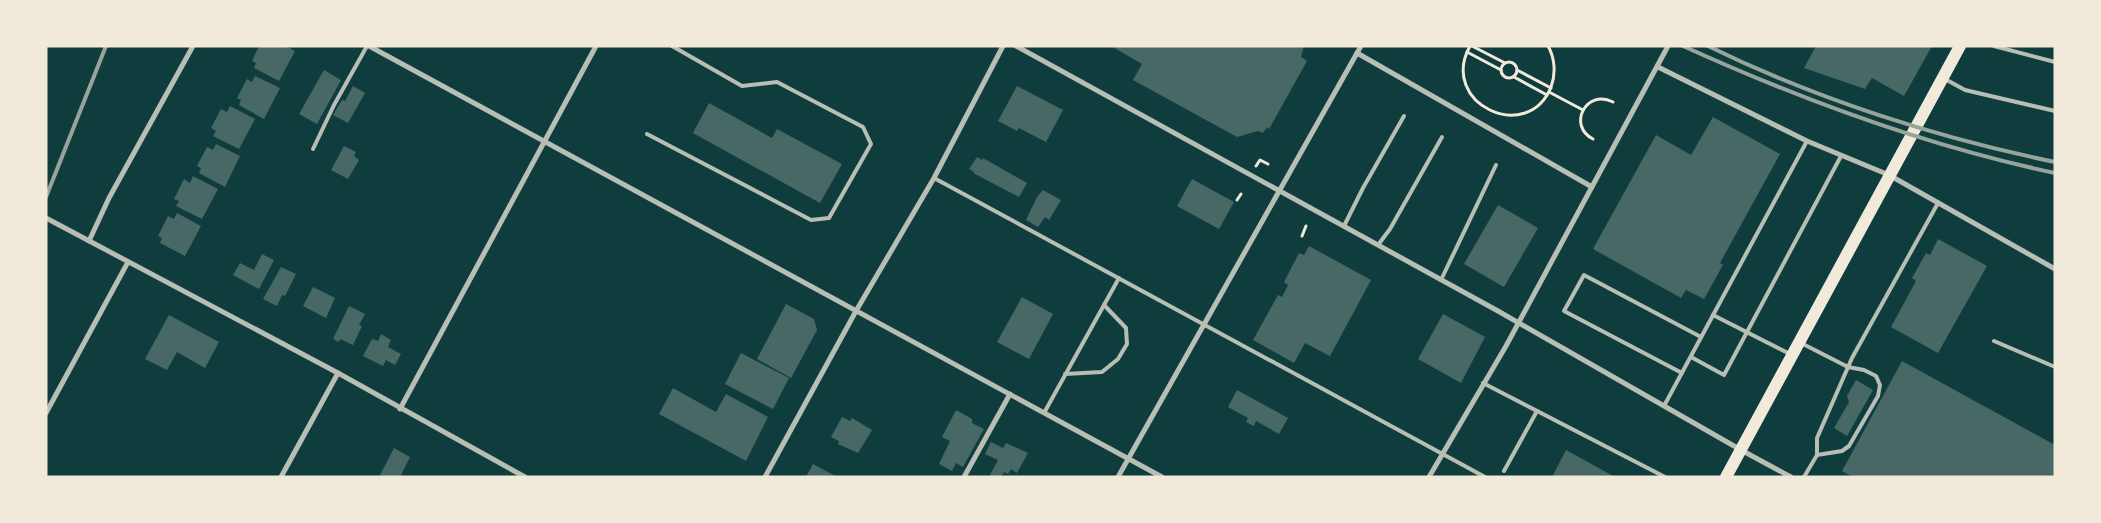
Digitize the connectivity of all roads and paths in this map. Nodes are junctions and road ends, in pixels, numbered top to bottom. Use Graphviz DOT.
graph roads {
  1 [pos="193,46"];
  2 [pos="368,46"];
  3 [pos="596,46"];
  4 [pos="672,46"];
  5 [pos="1003,46"];
  6 [pos="1016,46"];
  7 [pos="1361,46"];
  8 [pos="1548,46"];
  9 [pos="1668,46"];
  10 [pos="1960,46"];
  11 [pos="1994,46"];
  12 [pos="1469,48"];
  13 [pos="1356,53"];
  14 [pos="2055,62"];
  15 [pos="1505,63"];
  16 [pos="1658,67"];
  17 [pos="1501,70"];
  18 [pos="1517,70"];
  19 [pos="1514,77"];
  20 [pos="1943,78"];
  21 [pos="1549,91"];
  22 [pos="1613,102"];
  23 [pos="1583,110"];
  24 [pos="2055,111"];
  25 [pos="1404,116"];
  26 [pos="647,134"];
  27 [pos="1442,137"];
  28 [pos="1593,139"];
  29 [pos="1807,141"];
  30 [pos="544,142"];
  31 [pos="314,149"];
  32 [pos="1841,156"];
  33 [pos="1268,164"];
  34 [pos="1496,165"];
  35 [pos="1256,167"];
  36 [pos="1889,176"];
  37 [pos="934,178"];
  38 [pos="1592,186"];
  39 [pos="1279,190"];
  40 [pos="1241,194"];
  41 [pos="1238,200"];
  42 [pos="1938,203"];
  43 [pos="46,218"];
  44 [pos="1306,226"];
  45 [pos="1344,226"];
  46 [pos="1302,236"];
  47 [pos="88,241"];
  48 [pos="1378,245"];
  49 [pos="128,262"];
  50 [pos="2055,269"];
  51 [pos="1119,278"];
  52 [pos="1441,280"];
  53 [pos="1104,306"];
  54 [pos="856,311"];
  55 [pos="1713,315"];
  56 [pos="1518,323"];
  57 [pos="1203,324"];
  58 [pos="1747,332"];
  59 [pos="1701,337"];
  60 [pos="1994,341"];
  61 [pos="1799,342"];
  62 [pos="1792,355"];
  63 [pos="1691,357"];
  64 [pos="2055,367"];
  65 [pos="1848,368"];
  66 [pos="338,373"];
  67 [pos="1682,373"];
  68 [pos="1065,374"];
  69 [pos="1483,383"];
  70 [pos="1010,394"];
  71 [pos="1664,406"];
  72 [pos="400,409"];
  73 [pos="1537,410"];
  74 [pos="46,413"];
  75 [pos="1044,413"];
  76 [pos="1741,450"];
  77 [pos="1442,452"];
  78 [pos="1817,455"];
  79 [pos="1128,459"];
  80 [pos="1504,471"];
  81 [pos="281,477"];
  82 [pos="525,477"];
  83 [pos="765,477"];
  84 [pos="964,477"];
  85 [pos="1118,477"];
  86 [pos="1162,477"];
  87 [pos="1429,477"];
  88 [pos="1485,477"];
  89 [pos="1665,477"];
  90 [pos="1726,477"];
  91 [pos="1791,477"];
  92 [pos="1804,477"];
  1 -- 47 [label="street"];
  2 -- 30 [label="street"];
  2 -- 31 [label="lane"];
  3 -- 30 [label="street"];
  4 -- 26 [label="lane"];
  5 -- 37 [label="street"];
  6 -- 39 [label="street"];
  7 -- 13 [label="street"];
  8 -- 21 [label="path"];
  9 -- 16 [label="street"];
  10 -- 20 [label="main road"];
  11 -- 14 [label="lane"];
  12 -- 15 [label="path"];
  12 -- 17 [label="path"];
  12 -- 21 [label="path"];
  13 -- 38 [label="street"];
  13 -- 39 [label="street"];
  15 -- 17 [label="path"];
  15 -- 18 [label="path"];
  16 -- 29 [label="street"];
  16 -- 38 [label="street"];
  17 -- 19 [label="path"];
  18 -- 19 [label="path"];
  18 -- 21 [label="path"];
  19 -- 21 [label="path"];
  20 -- 24 [label="lane"];
  20 -- 36 [label="main road"];
  21 -- 23 [label="path"];
  22 -- 23 [label="path"];
  23 -- 28 [label="path"];
  25 -- 45 [label="lane"];
  27 -- 48 [label="lane"];
  29 -- 32 [label="street"];
  29 -- 55 [label="lane"];
  30 -- 54 [label="street"];
  30 -- 72 [label="street"];
  32 -- 36 [label="street"];
  32 -- 58 [label="lane"];
  33 -- 35 [label="path"];
  34 -- 52 [label="lane"];
  36 -- 42 [label="street"];
  36 -- 61 [label="main road"];
  37 -- 51 [label="lane"];
  37 -- 54 [label="street"];
  38 -- 56 [label="street"];
  39 -- 45 [label="street"];
  39 -- 57 [label="street"];
  40 -- 41 [label="path"];
  42 -- 50 [label="street"];
  42 -- 65 [label="lane"];
  43 -- 47 [label="street"];
  44 -- 46 [label="path"];
  45 -- 48 [label="street"];
  47 -- 49 [label="street"];
  48 -- 52 [label="street"];
  49 -- 66 [label="street"];
  49 -- 74 [label="street"];
  51 -- 53 [label="lane"];
  51 -- 57 [label="lane"];
  52 -- 56 [label="street"];
  53 -- 68 [label="lane"];
  53 -- 68 [label="lane"];
  54 -- 70 [label="street"];
  54 -- 83 [label="street"];
  55 -- 58 [label="lane"];
  55 -- 59 [label="lane"];
  56 -- 69 [label="street"];
  56 -- 71 [label="street"];
  57 -- 77 [label="lane"];
  57 -- 79 [label="street"];
  58 -- 62 [label="lane"];
  58 -- 63 [label="lane"];
  59 -- 63 [label="lane"];
  59 -- 67 [label="lane"];
  60 -- 64 [label="lane"];
  61 -- 62 [label="main road"];
  61 -- 65 [label="lane"];
  62 -- 76 [label="main road"];
  63 -- 67 [label="lane"];
  65 -- 78 [label="lane"];
  65 -- 78 [label="lane"];
  66 -- 72 [label="street"];
  66 -- 81 [label="street"];
  67 -- 71 [label="lane"];
  68 -- 75 [label="lane"];
  69 -- 73 [label="lane"];
  69 -- 77 [label="street"];
  70 -- 75 [label="street"];
  70 -- 84 [label="street"];
  71 -- 76 [label="street"];
  72 -- 82 [label="street"];
  73 -- 80 [label="lane"];
  73 -- 89 [label="lane"];
  75 -- 79 [label="street"];
  76 -- 90 [label="main road"];
  76 -- 91 [label="street"];
  77 -- 87 [label="street"];
  77 -- 88 [label="lane"];
  78 -- 92 [label="lane"];
  79 -- 85 [label="street"];
  79 -- 86 [label="street"];
}
